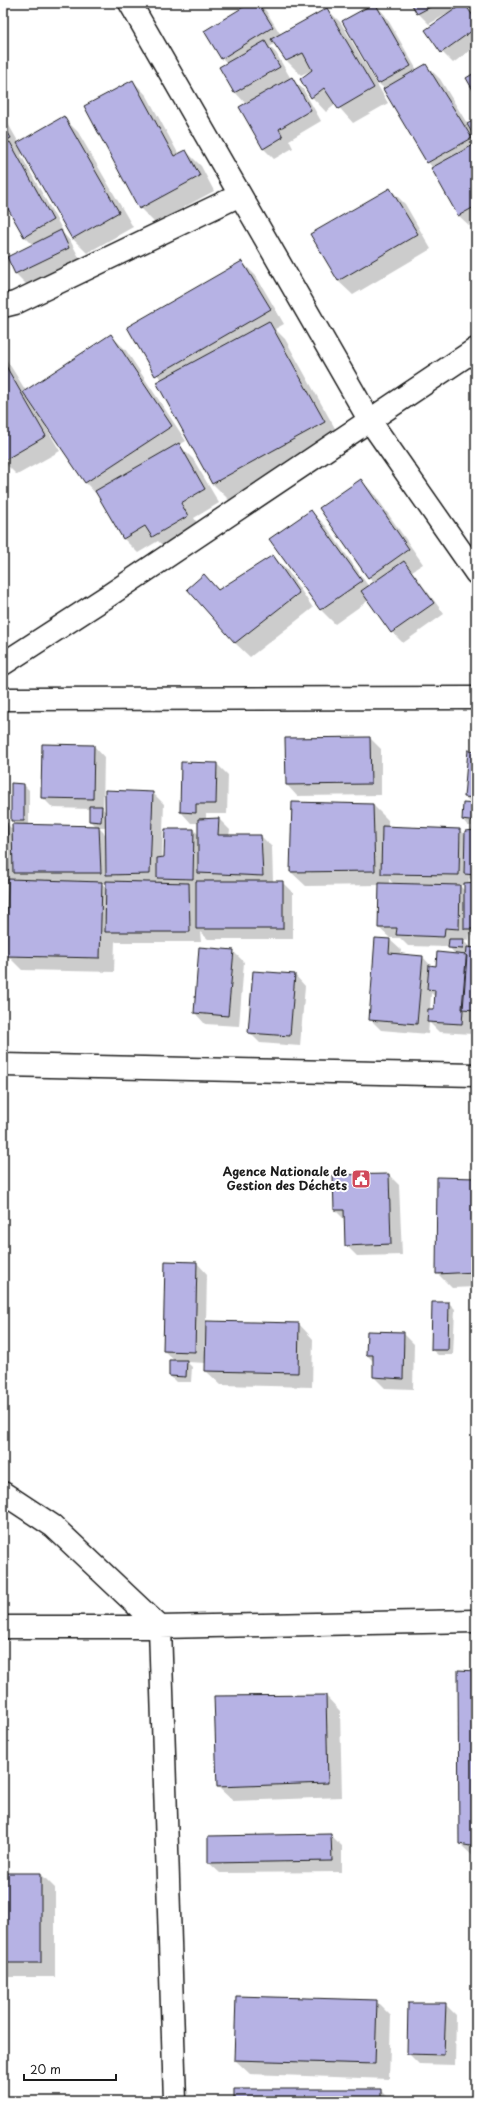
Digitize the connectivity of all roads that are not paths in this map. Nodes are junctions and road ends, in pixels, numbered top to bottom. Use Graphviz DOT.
graph roads {
  1 [pos="130,3"];
  2 [pos="240,195"];
  3 [pos="3,306"];
  4 [pos="476,349"];
  5 [pos="370,421"];
  6 [pos="476,573"];
  7 [pos="3,664"];
  8 [pos="476,698"];
  9 [pos="3,699"];
  10 [pos="3,1065"];
  11 [pos="476,1075"];
  12 [pos="3,1493"];
  13 [pos="476,1621"];
  14 [pos="3,1627"];
  15 [pos="160,1627"];
  16 [pos="175,2101"];
  1 -- 2 [label="street"];
  2 -- 3 [label="street"];
  2 -- 5 [label="street"];
  4 -- 5 [label="street"];
  5 -- 6 [label="street"];
  5 -- 7 [label="street"];
  8 -- 9 [label="street"];
  10 -- 11 [label="street"];
  12 -- 15 [label="street"];
  13 -- 15 [label="street"];
  14 -- 15 [label="street"];
  15 -- 16 [label="street"];
}
